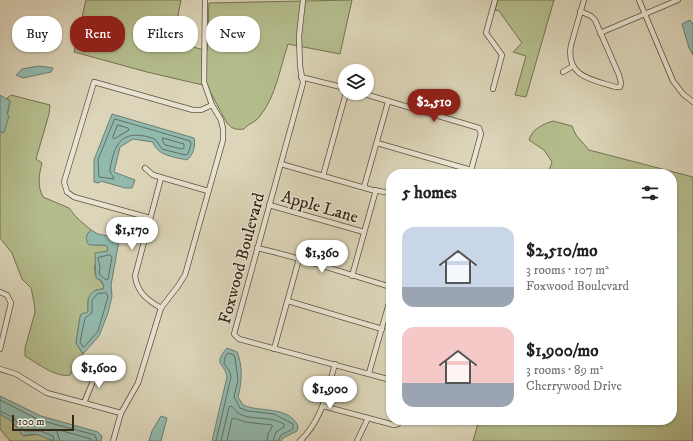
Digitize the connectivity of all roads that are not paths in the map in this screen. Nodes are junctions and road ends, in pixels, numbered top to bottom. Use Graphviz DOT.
graph roads {
  1 [pos="205,0"];
  2 [pos="303,0"];
  3 [pos="495,0"];
  4 [pos="584,0"];
  5 [pos="638,0"];
  6 [pos="678,0"];
  7 [pos="580,11"];
  8 [pos="644,14"];
  9 [pos="600,33"];
  10 [pos="573,66"];
  11 [pos="563,72"];
  12 [pos="301,77"];
  13 [pos="338,86"];
  14 [pos="493,89"];
  15 [pos="374,97"];
  16 [pos="344,100"];
  17 [pos="388,102"];
  18 [pos="693,102"];
  19 [pos="212,105"];
  20 [pos="377,143"];
  21 [pos="281,164"];
  22 [pos="145,168"];
  23 [pos="461,169"];
  24 [pos="472,169"];
  25 [pos="323,176"];
  26 [pos="161,178"];
  27 [pos="364,187"];
  28 [pos="376,190"];
  29 [pos="208,192"];
  30 [pos="386,192"];
  31 [pos="269,205"];
  32 [pos="150,218"];
  33 [pos="364,232"];
  34 [pos="257,248"];
  35 [pos="299,259"];
  36 [pos="352,276"];
  37 [pos="386,286"];
  38 [pos="0,292"];
  39 [pos="288,301"];
  40 [pos="161,308"];
  41 [pos="386,314"];
  42 [pos="382,329"];
  43 [pos="0,349"];
  44 [pos="274,349"];
  45 [pos="335,364"];
  46 [pos="0,369"];
  47 [pos="98,369"];
  48 [pos="369,373"];
  49 [pos="386,378"];
  50 [pos="84,403"];
  51 [pos="323,406"];
  52 [pos="121,413"];
  53 [pos="368,418"];
  54 [pos="386,423"];
  55 [pos="112,441"];
  56 [pos="300,441"];
  57 [pos="357,441"];
  1 -- 19 [label="street"];
  2 -- 12 [label="street, Foxwood Boulevard"];
  3 -- 14 [label="street"];
  4 -- 7 [label="street"];
  5 -- 8 [label="street"];
  6 -- 8 [label="street"];
  7 -- 9 [label="street"];
  7 -- 10 [label="street"];
  8 -- 9 [label="street"];
  8 -- 18 [label="street"];
  9 -- 10 [label="street"];
  10 -- 11 [label="street"];
  12 -- 13 [label="street"];
  12 -- 21 [label="street, Foxwood Boulevard"];
  15 -- 17 [label="street"];
  16 -- 25 [label="street"];
  17 -- 20 [label="street"];
  17 -- 24 [label="street"];
  19 -- 29 [label="street"];
  19 -- 32 [label="street"];
  20 -- 23 [label="street"];
  20 -- 27 [label="street"];
  21 -- 25 [label="street"];
  21 -- 31 [label="street, Foxwood Boulevard"];
  22 -- 26 [label="street"];
  25 -- 27 [label="street"];
  26 -- 29 [label="street"];
  26 -- 32 [label="street"];
  27 -- 28 [label="street"];
  28 -- 30 [label="street"];
  28 -- 33 [label="street"];
  29 -- 40 [label="street"];
  31 -- 33 [label="street, Apple Lane"];
  31 -- 34 [label="street, Foxwood Boulevard"];
  32 -- 40 [label="street"];
  33 -- 36 [label="street"];
  34 -- 35 [label="street"];
  34 -- 44 [label="street, Foxwood Boulevard"];
  35 -- 36 [label="street"];
  35 -- 39 [label="street"];
  36 -- 37 [label="street"];
  38 -- 43 [label="street"];
  39 -- 42 [label="street"];
  39 -- 44 [label="street"];
  40 -- 52 [label="street"];
  41 -- 42 [label="street"];
  42 -- 48 [label="street"];
  44 -- 45 [label="street, Foxwood Boulevard"];
  45 -- 48 [label="street, Foxwood Boulevard"];
  45 -- 51 [label="street"];
  46 -- 50 [label="street"];
  47 -- 50 [label="street"];
  48 -- 49 [label="street, Foxwood Boulevard"];
  50 -- 52 [label="street"];
  51 -- 53 [label="street"];
  51 -- 56 [label="street"];
  52 -- 55 [label="street"];
  53 -- 54 [label="street"];
  53 -- 57 [label="street"];
}
